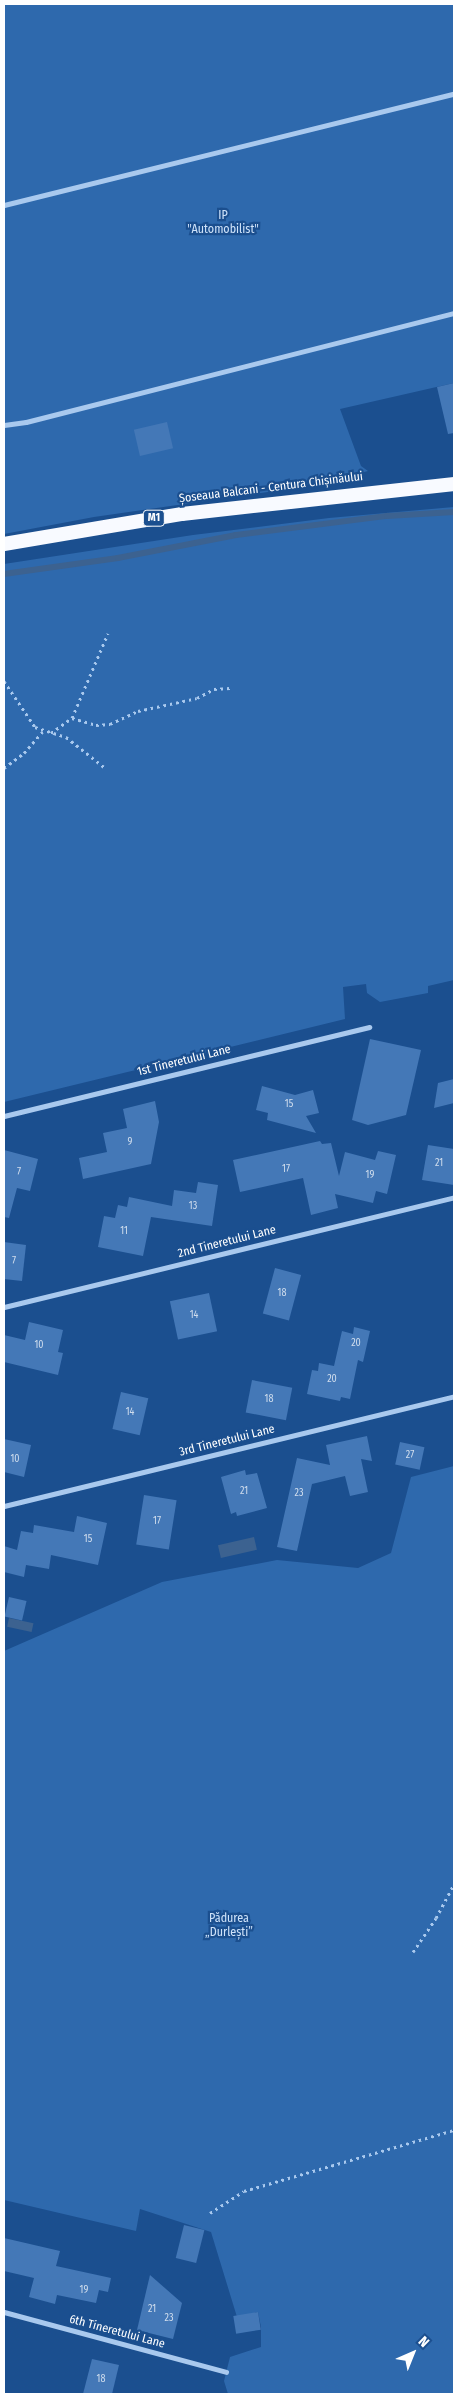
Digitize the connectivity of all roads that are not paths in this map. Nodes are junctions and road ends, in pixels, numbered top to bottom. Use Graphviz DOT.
graph roads {
  1 [pos="454,94"];
  2 [pos="4,205"];
  3 [pos="454,313"];
  4 [pos="4,425"];
  5 [pos="454,484"];
  6 [pos="4,544"];
  7 [pos="369,1027"];
  8 [pos="4,1116"];
  9 [pos="454,1197"];
  10 [pos="4,1307"];
  11 [pos="454,1396"];
  12 [pos="4,1506"];
  13 [pos="4,2312"];
  14 [pos="226,2372"];
  1 -- 2 [label="street"];
  3 -- 4 [label="street"];
  5 -- 6 [label="highway, Șoseaua Balcani - Centura Chișinăului / M1"];
  7 -- 8 [label="street, 1st Tineretului Lane"];
  9 -- 10 [label="street, 2nd Tineretului Lane"];
  11 -- 12 [label="street, 3rd Tineretului Lane"];
  13 -- 14 [label="street, 6th Tineretului Lane"];
}
